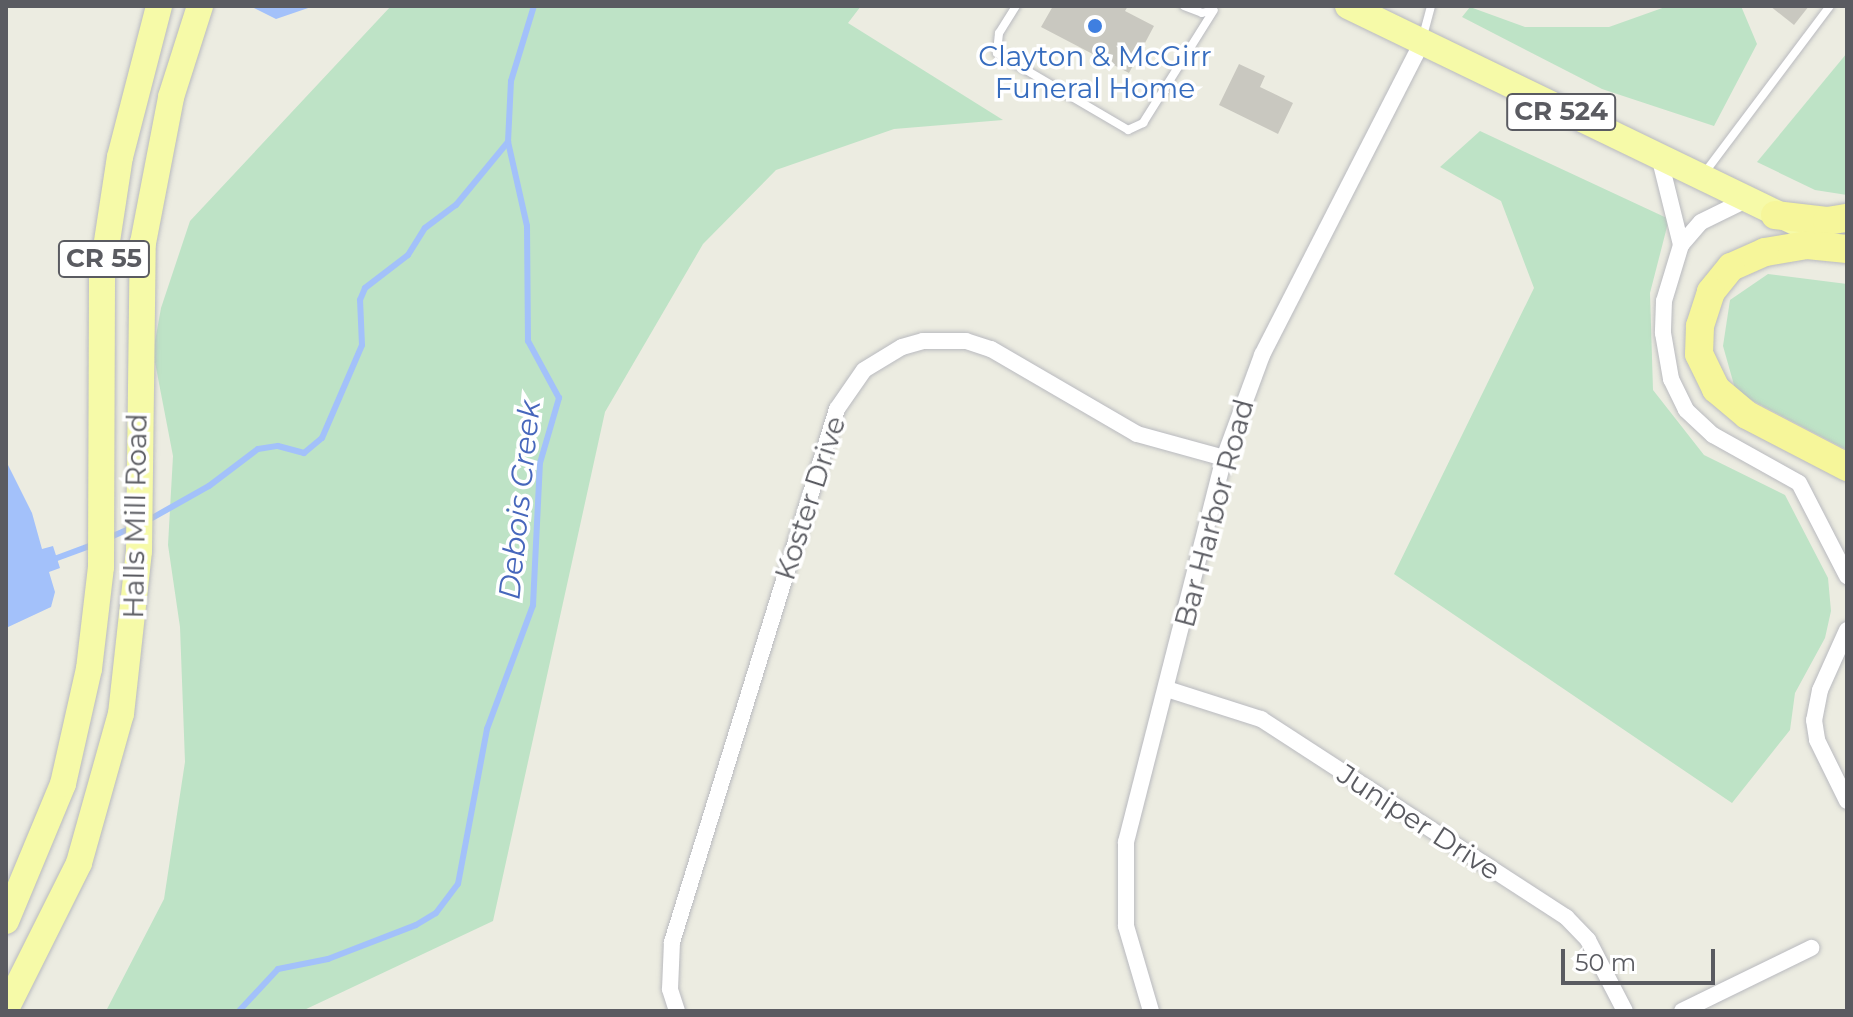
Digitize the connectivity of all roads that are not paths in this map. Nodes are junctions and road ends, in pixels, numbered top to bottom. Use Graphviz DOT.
graph roads {
  1 [pos="159,6"];
  2 [pos="200,6"];
  3 [pos="1016,6"];
  4 [pos="1184,6"];
  5 [pos="1348,6"];
  6 [pos="1431,6"];
  7 [pos="1830,6"];
  8 [pos="1216,8"];
  9 [pos="1421,44"];
  10 [pos="1660,160"];
  11 [pos="1699,179"];
  12 [pos="1746,200"];
  13 [pos="1775,215"];
  14 [pos="1847,218"];
  15 [pos="1681,245"];
  16 [pos="1847,246"];
  17 [pos="1224,458"];
  18 [pos="1847,467"];
  19 [pos="1847,576"];
  20 [pos="1847,630"];
  21 [pos="1167,689"];
  22 [pos="1847,801"];
  23 [pos="6,921"];
  24 [pos="1811,948"];
  25 [pos="6,1009"];
  26 [pos="677,1011"];
  27 [pos="1151,1011"];
  28 [pos="1625,1011"];
  29 [pos="1682,1011"];
  1 -- 23 [label="main road, Halls Mill Road / CR 55"];
  2 -- 25 [label="main road, Halls Mill Road / CR 55"];
  3 -- 8 [label="lane"];
  4 -- 8 [label="lane"];
  5 -- 9 [label="main road, CR 524"];
  6 -- 9 [label="lane"];
  7 -- 11 [label="lane"];
  9 -- 10 [label="main road, CR 524"];
  9 -- 17 [label="street, Bar Harbor Road"];
  10 -- 11 [label="main road, CR 524"];
  10 -- 15 [label="street"];
  11 -- 12 [label="main road, CR 524"];
  12 -- 13 [label="main road, CR 524"];
  12 -- 15 [label="street"];
  13 -- 14 [label="highway"];
  13 -- 16 [label="main road, CR 524"];
  15 -- 19 [label="street"];
  16 -- 18 [label="highway"];
  17 -- 21 [label="street, Bar Harbor Road"];
  17 -- 26 [label="street, Koster Drive"];
  20 -- 22 [label="street"];
  21 -- 27 [label="street, Bar Harbor Road"];
  21 -- 28 [label="street, Juniper Drive"];
  24 -- 29 [label="street"];
}
